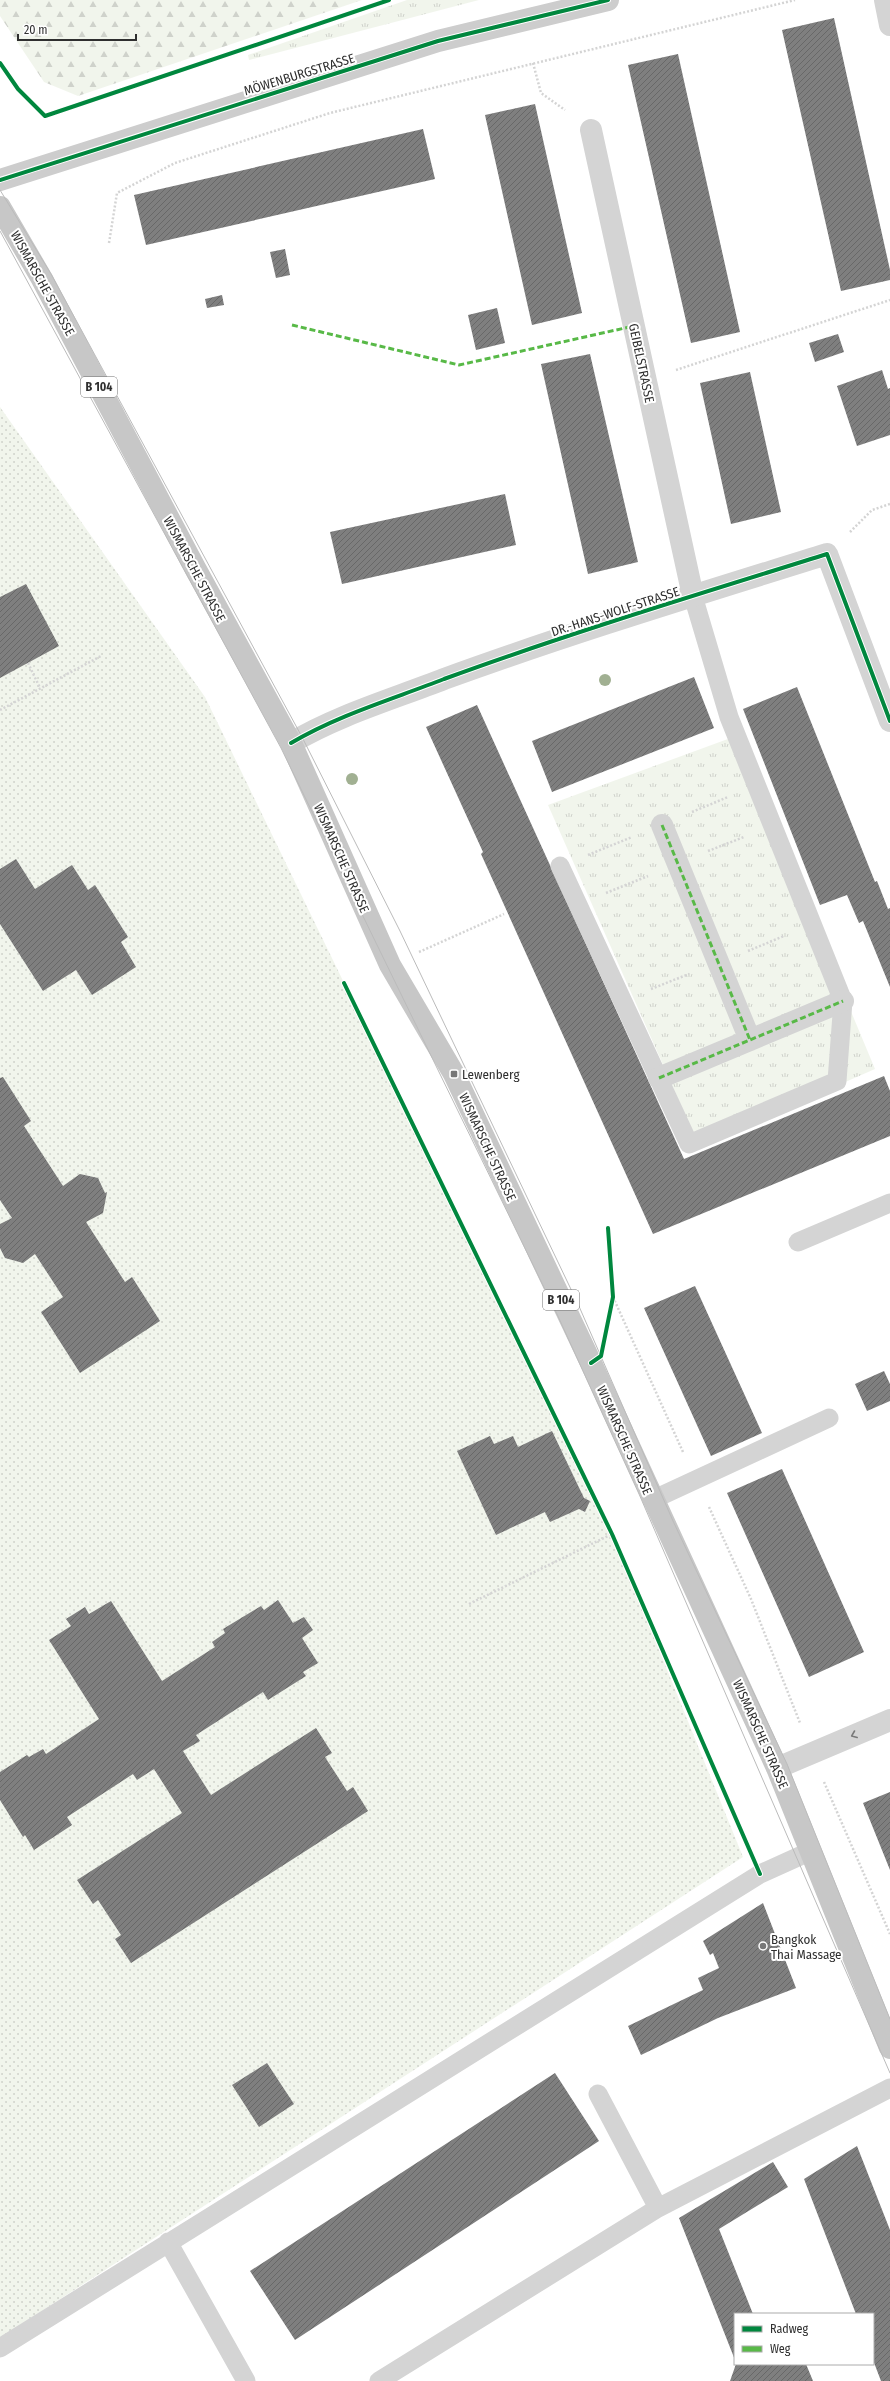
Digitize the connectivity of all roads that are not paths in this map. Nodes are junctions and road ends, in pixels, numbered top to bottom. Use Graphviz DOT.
graph roads {
  1 [pos="608,0"];
  2 [pos="885,0"];
  3 [pos="890,25"];
  4 [pos="591,130"];
  5 [pos="0,180"];
  6 [pos="0,207"];
  7 [pos="692,596"];
  8 [pos="890,721"];
  9 [pos="291,744"];
  10 [pos="662,825"];
  11 [pos="560,866"];
  12 [pos="843,1001"];
  13 [pos="750,1040"];
  14 [pos="659,1078"];
  15 [pos="890,1204"];
  16 [pos="798,1242"];
  17 [pos="829,1418"];
  18 [pos="652,1500"];
  19 [pos="890,1720"];
  20 [pos="777,1768"];
  21 [pos="811,1851"];
  22 [pos="886,2024"];
  23 [pos="890,2048"];
  24 [pos="890,2088"];
  25 [pos="598,2094"];
  26 [pos="658,2208"];
  27 [pos="168,2242"];
  28 [pos="0,2348"];
  29 [pos="246,2381"];
  30 [pos="379,2381"];
  1 -- 5 [label="street, MÖWENBURGSTRASSE"];
  2 -- 3 [label="street"];
  4 -- 7 [label="street, GEIBELSTRASSE"];
  6 -- 9 [label="main road, WISMARSCHE STRASSE / B 104"];
  7 -- 8 [label="street, DR.-HANS-WOLF-STRASSE"];
  7 -- 9 [label="street, DR.-HANS-WOLF-STRASSE"];
  7 -- 12 [label="lane"];
  9 -- 18 [label="main road, WISMARSCHE STRASSE / B 104"];
  10 -- 13 [label="street"];
  11 -- 14 [label="lane"];
  12 -- 13 [label="street"];
  12 -- 14 [label="lane"];
  13 -- 14 [label="street"];
  15 -- 16 [label="lane"];
  17 -- 18 [label="lane"];
  18 -- 20 [label="main road, WISMARSCHE STRASSE / B 104"];
  19 -- 20 [label="street, one-way"];
  20 -- 21 [label="main road, WISMARSCHE STRASSE / B 104"];
  21 -- 22 [label="main road, WISMARSCHE STRASSE / B 104"];
  21 -- 27 [label="lane"];
  22 -- 23 [label="main road, WISMARSCHE STRASSE / B 104"];
  24 -- 26 [label="lane"];
  25 -- 26 [label="lane"];
  26 -- 30 [label="lane"];
  27 -- 28 [label="lane"];
  27 -- 29 [label="lane"];
}
